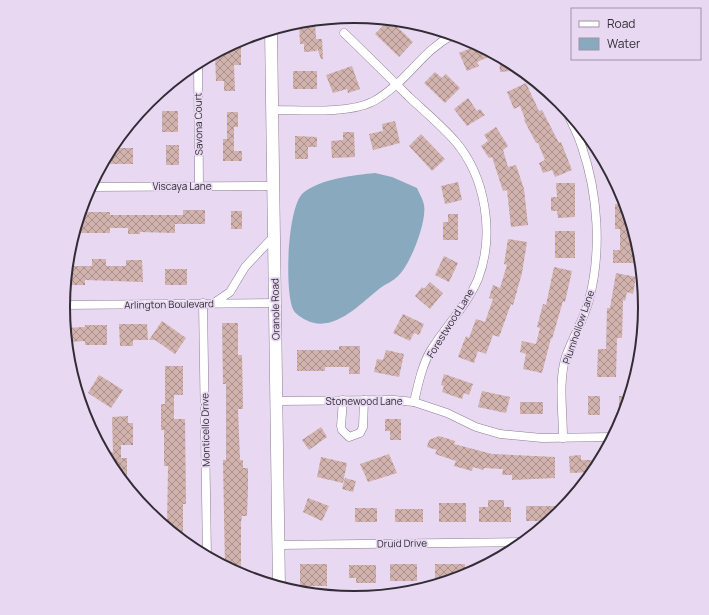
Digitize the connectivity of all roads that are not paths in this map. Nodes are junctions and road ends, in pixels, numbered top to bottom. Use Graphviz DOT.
graph roads {
  1 [pos="344,33"];
  2 [pos="271,36"];
  3 [pos="447,39"];
  4 [pos="198,70"];
  5 [pos="397,84"];
  6 [pos="273,110"];
  7 [pos="572,125"];
  8 [pos="199,186"];
  9 [pos="273,186"];
  10 [pos="97,187"];
  11 [pos="274,236"];
  12 [pos="203,304"];
  13 [pos="214,304"];
  14 [pos="274,304"];
  15 [pos="70,305"];
  16 [pos="343,400"];
  17 [pos="364,400"];
  18 [pos="276,402"];
  19 [pos="414,402"];
  20 [pos="608,437"];
  21 [pos="563,438"];
  22 [pos="516,542"];
  23 [pos="278,545"];
  24 [pos="207,551"];
  25 [pos="279,581"];
  1 -- 5 [label="street, Forestwood Lane"];
  2 -- 6 [label="street, Oranole Road"];
  3 -- 5 [label="street"];
  4 -- 8 [label="street, Savona Court"];
  5 -- 6 [label="street"];
  5 -- 19 [label="street, Forestwood Lane"];
  6 -- 9 [label="street, Oranole Road"];
  7 -- 21 [label="street, Plumhollow Lane"];
  8 -- 9 [label="street, Viscaya Lane"];
  8 -- 10 [label="street, Viscaya Lane"];
  9 -- 11 [label="street, Oranole Road"];
  11 -- 13 [label="street"];
  11 -- 14 [label="street, Oranole Road"];
  12 -- 13 [label="street, Arlington Boulevard"];
  12 -- 15 [label="street, Arlington Boulevard"];
  12 -- 24 [label="street, Monticello Drive"];
  13 -- 14 [label="street, Arlington Boulevard"];
  14 -- 18 [label="street, Oranole Road"];
  16 -- 17 [label="street, Stonewood Lane"];
  16 -- 17 [label="street"];
  16 -- 18 [label="street, Stonewood Lane"];
  17 -- 19 [label="street, Stonewood Lane"];
  18 -- 23 [label="street, Oranole Road"];
  19 -- 21 [label="street, Stonewood Lane"];
  20 -- 21 [label="street, Stonewood Lane"];
  22 -- 23 [label="street, Druid Drive"];
  23 -- 25 [label="street, Oranole Road"];
}
